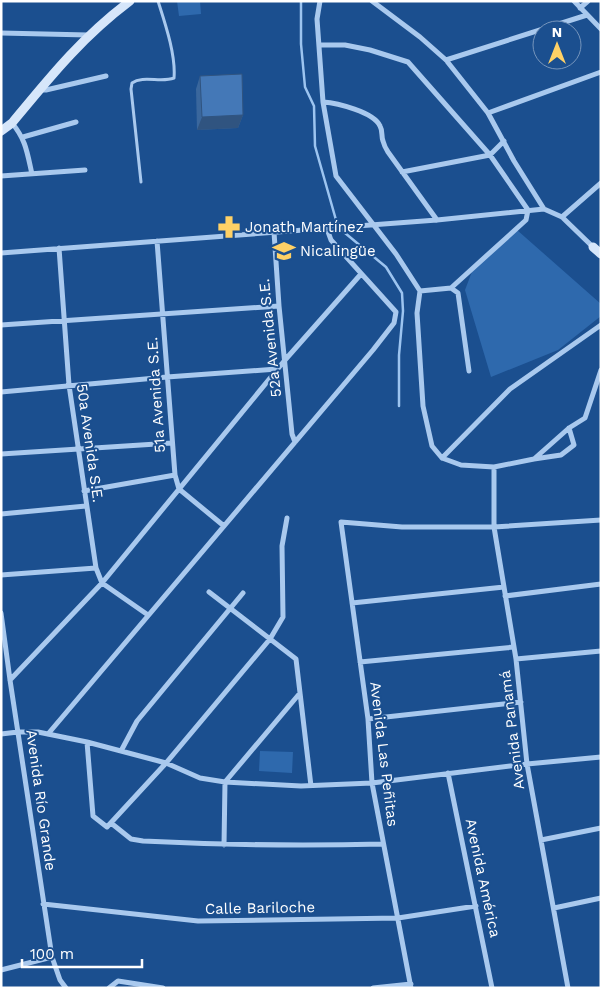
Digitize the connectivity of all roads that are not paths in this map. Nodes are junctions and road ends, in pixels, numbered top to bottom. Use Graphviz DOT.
graph roads {
  1 [pos="130,1"];
  2 [pos="158,1"];
  3 [pos="320,1"];
  4 [pos="372,1"];
  5 [pos="574,1"];
  6 [pos="588,1"];
  7 [pos="580,8"];
  8 [pos="587,15"];
  9 [pos="601,29"];
  10 [pos="1,33"];
  11 [pos="88,35"];
  12 [pos="320,45"];
  13 [pos="446,60"];
  14 [pos="601,72"];
  15 [pos="106,76"];
  16 [pos="40,90"];
  17 [pos="323,102"];
  18 [pos="488,113"];
  19 [pos="76,122"];
  20 [pos="12,123"];
  21 [pos="1,131"];
  22 [pos="23,137"];
  23 [pos="504,141"];
  24 [pos="490,155"];
  25 [pos="85,170"];
  26 [pos="402,172"];
  27 [pos="32,174"];
  28 [pos="1,176"];
  29 [pos="141,182"];
  30 [pos="601,183"];
  31 [pos="544,209"];
  32 [pos="528,210"];
  33 [pos="562,217"];
  34 [pos="437,220"];
  35 [pos="372,225"];
  36 [pos="327,229"];
  37 [pos="274,232"];
  38 [pos="157,241"];
  39 [pos="593,247"];
  40 [pos="59,248"];
  41 [pos="1,253"];
  42 [pos="601,254"];
  43 [pos="361,274"];
  44 [pos="451,288"];
  45 [pos="420,291"];
  46 [pos="278,306"];
  47 [pos="162,314"];
  48 [pos="65,321"];
  49 [pos="1,325"];
  50 [pos="601,325"];
  51 [pos="285,360"];
  52 [pos="277,370"];
  53 [pos="469,370"];
  54 [pos="601,370"];
  55 [pos="167,377"];
  56 [pos="69,385"];
  57 [pos="1,392"];
  58 [pos="569,428"];
  59 [pos="295,442"];
  60 [pos="172,443"];
  61 [pos="78,450"];
  62 [pos="1,454"];
  63 [pos="442,458"];
  64 [pos="534,460"];
  65 [pos="494,467"];
  66 [pos="175,475"];
  67 [pos="179,489"];
  68 [pos="84,491"];
  69 [pos="86,506"];
  70 [pos="1,514"];
  71 [pos="287,518"];
  72 [pos="601,520"];
  73 [pos="224,526"];
  74 [pos="494,527"];
  75 [pos="96,568"];
  76 [pos="1,575"];
  77 [pos="102,583"];
  78 [pos="601,584"];
  79 [pos="504,588"];
  80 [pos="209,592"];
  81 [pos="243,593"];
  82 [pos="505,596"];
  83 [pos="352,602"];
  84 [pos="231,609"];
  85 [pos="1,613"];
  86 [pos="148,616"];
  87 [pos="270,640"];
  88 [pos="514,646"];
  89 [pos="601,651"];
  90 [pos="516,659"];
  91 [pos="360,662"];
  92 [pos="10,680"];
  93 [pos="300,693"];
  94 [pos="521,702"];
  95 [pos="368,719"];
  96 [pos="18,732"];
  97 [pos="1,734"];
  98 [pos="48,734"];
  99 [pos="87,742"];
  100 [pos="121,751"];
  101 [pos="601,757"];
  102 [pos="166,763"];
  103 [pos="526,764"];
  104 [pos="448,772"];
  105 [pos="225,782"];
  106 [pos="372,783"];
  107 [pos="311,786"];
  108 [pos="111,823"];
  109 [pos="601,828"];
  110 [pos="541,840"];
  111 [pos="383,844"];
  112 [pos="224,845"];
  113 [pos="601,898"];
  114 [pos="43,904"];
  115 [pos="476,906"];
  116 [pos="554,908"];
  117 [pos="398,918"];
  118 [pos="52,957"];
  119 [pos="1,970"];
  120 [pos="411,986"];
  121 [pos="66,988"];
  122 [pos="109,988"];
  123 [pos="163,988"];
  124 [pos="372,988"];
  125 [pos="492,988"];
  126 [pos="568,988"];
  1 -- 11 [label="street"];
  2 -- 29 [label="lane"];
  3 -- 12 [label="street"];
  4 -- 13 [label="street"];
  5 -- 7 [label="street"];
  6 -- 7 [label="street"];
  7 -- 8 [label="street"];
  8 -- 9 [label="street"];
  8 -- 13 [label="street"];
  10 -- 11 [label="street"];
  11 -- 16 [label="street"];
  12 -- 17 [label="street"];
  12 -- 24 [label="street"];
  13 -- 18 [label="street"];
  14 -- 18 [label="street"];
  15 -- 16 [label="street"];
  16 -- 20 [label="street"];
  17 -- 26 [label="street"];
  17 -- 35 [label="street"];
  18 -- 23 [label="street"];
  19 -- 22 [label="street"];
  20 -- 21 [label="street"];
  20 -- 22 [label="street"];
  22 -- 27 [label="street"];
  23 -- 24 [label="street"];
  23 -- 31 [label="street"];
  24 -- 26 [label="street"];
  24 -- 32 [label="street"];
  25 -- 27 [label="street"];
  26 -- 34 [label="street"];
  27 -- 28 [label="street"];
  30 -- 33 [label="street"];
  31 -- 32 [label="street"];
  31 -- 33 [label="street"];
  32 -- 34 [label="street"];
  32 -- 44 [label="street"];
  33 -- 39 [label="street"];
  34 -- 35 [label="street"];
  35 -- 36 [label="street"];
  35 -- 45 [label="street"];
  36 -- 37 [label="street"];
  36 -- 43 [label="street"];
  37 -- 38 [label="street"];
  37 -- 46 [label="street, 52a Avenida S.E."];
  38 -- 40 [label="street"];
  38 -- 47 [label="street, 51a Avenida S.E."];
  39 -- 42 [label="street"];
  40 -- 41 [label="street"];
  40 -- 48 [label="street, 50a Avenida S.E."];
  43 -- 51 [label="street"];
  43 -- 59 [label="street"];
  44 -- 45 [label="street"];
  44 -- 53 [label="street"];
  45 -- 63 [label="street"];
  46 -- 47 [label="street"];
  46 -- 51 [label="street, 52a Avenida S.E."];
  47 -- 48 [label="street"];
  47 -- 55 [label="street, 51a Avenida S.E."];
  48 -- 49 [label="street"];
  48 -- 56 [label="street, 50a Avenida S.E."];
  50 -- 63 [label="street"];
  51 -- 52 [label="street"];
  51 -- 59 [label="street, 52a Avenida S.E."];
  52 -- 55 [label="street"];
  52 -- 67 [label="street"];
  54 -- 58 [label="street"];
  55 -- 56 [label="street"];
  55 -- 60 [label="street, 51a Avenida S.E."];
  56 -- 57 [label="street"];
  56 -- 61 [label="street, 50a Avenida S.E."];
  58 -- 64 [label="street"];
  58 -- 64 [label="street"];
  59 -- 73 [label="street"];
  60 -- 61 [label="street"];
  60 -- 66 [label="street, 51a Avenida S.E."];
  61 -- 62 [label="street"];
  61 -- 68 [label="street, 50a Avenida S.E."];
  63 -- 65 [label="street"];
  64 -- 65 [label="street"];
  65 -- 74 [label="street, Avenida Panamá"];
  66 -- 67 [label="street, 51a Avenida S.E."];
  66 -- 68 [label="street"];
  67 -- 73 [label="street"];
  67 -- 77 [label="street"];
  68 -- 69 [label="street, 50a Avenida S.E."];
  69 -- 70 [label="street"];
  69 -- 75 [label="street, 50a Avenida S.E."];
  71 -- 87 [label="street"];
  72 -- 74 [label="street"];
  73 -- 86 [label="street"];
  74 -- 79 [label="street, Avenida Panamá"];
  74 -- 83 [label="street, Avenida Las Peñitas"];
  75 -- 76 [label="street"];
  75 -- 77 [label="street, 50a Avenida S.E."];
  77 -- 86 [label="street"];
  77 -- 92 [label="street"];
  78 -- 82 [label="street"];
  79 -- 82 [label="street, Avenida Panamá"];
  79 -- 83 [label="street"];
  80 -- 84 [label="street"];
  81 -- 84 [label="street"];
  82 -- 88 [label="street, Avenida Panamá"];
  83 -- 91 [label="street, Avenida Las Peñitas"];
  84 -- 87 [label="street"];
  84 -- 100 [label="street"];
  85 -- 92 [label="street, Avenida Río Grande"];
  86 -- 98 [label="street"];
  87 -- 93 [label="street"];
  87 -- 102 [label="street"];
  88 -- 90 [label="street, Avenida Panamá"];
  88 -- 91 [label="street"];
  89 -- 90 [label="street"];
  90 -- 94 [label="street, Avenida Panamá"];
  91 -- 95 [label="street, Avenida Las Peñitas"];
  92 -- 96 [label="street, Avenida Río Grande"];
  93 -- 105 [label="street"];
  93 -- 107 [label="street"];
  94 -- 95 [label="street"];
  94 -- 103 [label="street, Avenida Panamá"];
  95 -- 106 [label="street, Avenida Las Peñitas"];
  96 -- 97 [label="street"];
  96 -- 98 [label="street"];
  96 -- 114 [label="street, Avenida Río Grande"];
  98 -- 99 [label="street"];
  99 -- 100 [label="street"];
  99 -- 108 [label="street"];
  100 -- 102 [label="street"];
  101 -- 103 [label="street"];
  102 -- 105 [label="street"];
  102 -- 108 [label="street"];
  103 -- 104 [label="street"];
  103 -- 110 [label="street, Avenida Panamá"];
  104 -- 106 [label="street"];
  104 -- 115 [label="street, Avenida América"];
  105 -- 107 [label="street"];
  105 -- 112 [label="street"];
  106 -- 107 [label="street"];
  106 -- 111 [label="street, Avenida Las Peñitas"];
  108 -- 112 [label="street"];
  109 -- 110 [label="street"];
  110 -- 116 [label="street, Avenida Panamá"];
  111 -- 112 [label="street"];
  111 -- 117 [label="street, Avenida Las Peñitas"];
  113 -- 116 [label="street"];
  114 -- 117 [label="street, Calle Bariloche"];
  114 -- 118 [label="street, Avenida Río Grande"];
  115 -- 117 [label="street, Calle Bariloche"];
  115 -- 125 [label="street, Avenida América"];
  116 -- 126 [label="street, Avenida Panamá"];
  117 -- 120 [label="street, Avenida Las Peñitas"];
  118 -- 119 [label="street"];
  118 -- 121 [label="street, Avenida Río Grande"];
  120 -- 124 [label="street"];
  122 -- 123 [label="street"];
}
